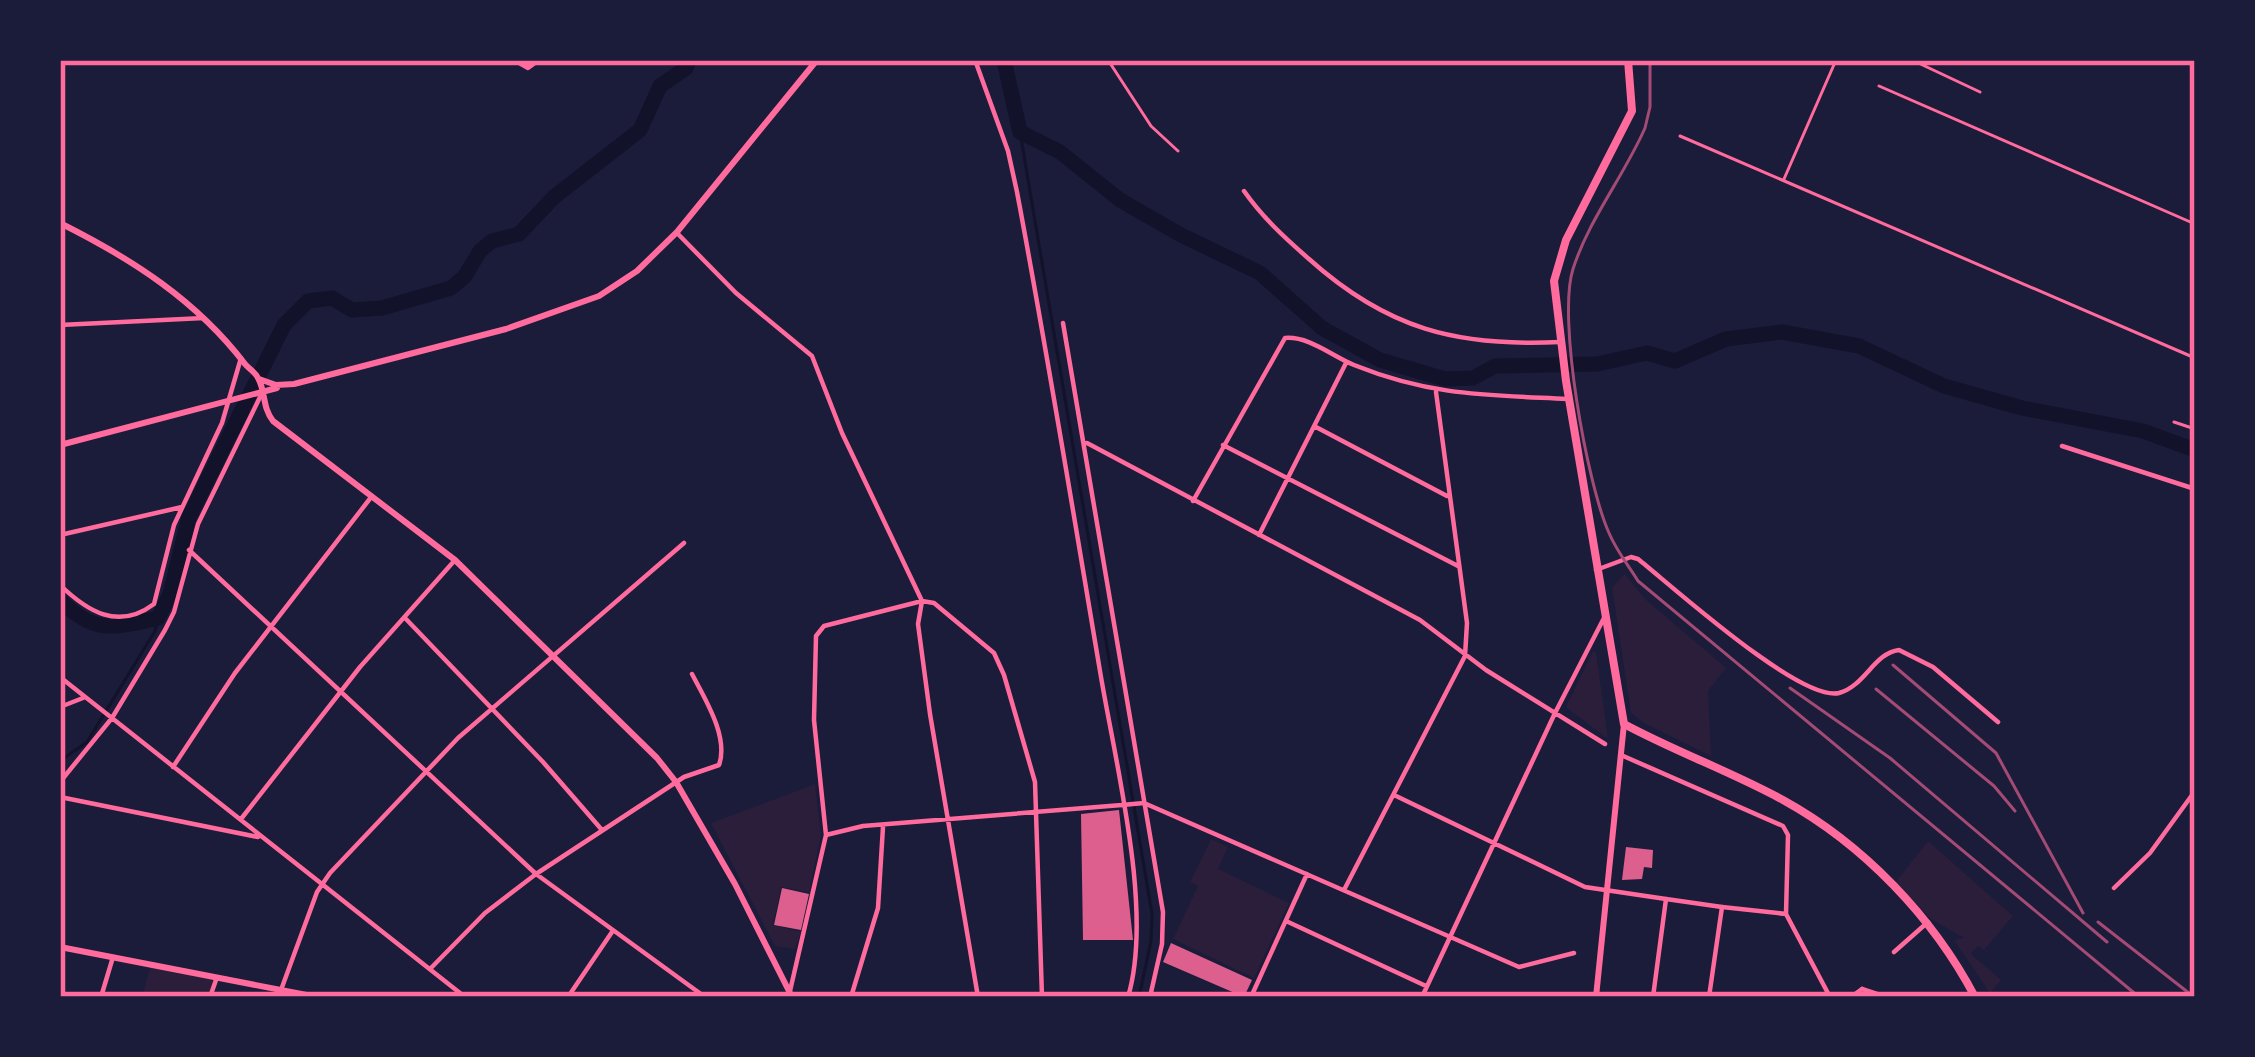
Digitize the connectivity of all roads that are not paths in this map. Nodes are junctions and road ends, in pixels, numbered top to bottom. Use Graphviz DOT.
graph roads {
  1 [pos="514,60"];
  2 [pos="539,60"];
  3 [pos="817,60"];
  4 [pos="975,60"];
  5 [pos="1108,60"];
  6 [pos="1628,60"];
  7 [pos="1836,60"];
  8 [pos="1912,60"];
  9 [pos="1879,86"];
  10 [pos="1980,92"];
  11 [pos="1680,136"];
  12 [pos="1178,151"];
  13 [pos="1783,180"];
  14 [pos="1244,191"];
  15 [pos="60,223"];
  16 [pos="2195,224"];
  17 [pos="677,232"];
  18 [pos="204,318"];
  19 [pos="1063,323"];
  20 [pos="60,325"];
  21 [pos="1560,342"];
  22 [pos="241,358"];
  23 [pos="2195,358"];
  24 [pos="1346,362"];
  25 [pos="260,379"];
  26 [pos="284,386"];
  27 [pos="1436,392"];
  28 [pos="258,394"];
  29 [pos="1568,399"];
  30 [pos="234,400"];
  31 [pos="2174,422"];
  32 [pos="1314,426"];
  33 [pos="2195,429"];
  34 [pos="1084,442"];
  35 [pos="60,445"];
  36 [pos="1223,445"];
  37 [pos="2062,446"];
  38 [pos="1287,478"];
  39 [pos="2195,489"];
  40 [pos="372,496"];
  41 [pos="1450,497"];
  42 [pos="1193,501"];
  43 [pos="182,507"];
  44 [pos="1259,535"];
  45 [pos="60,536"];
  46 [pos="684,543"];
  47 [pos="189,550"];
  48 [pos="455,560"];
  49 [pos="1460,567"];
  50 [pos="1596,570"];
  51 [pos="60,585"];
  52 [pos="922,602"];
  53 [pos="404,617"];
  54 [pos="1604,618"];
  55 [pos="272,626"];
  56 [pos="1465,656"];
  57 [pos="553,657"];
  58 [pos="692,674"];
  59 [pos="60,677"];
  60 [pos="340,691"];
  61 [pos="86,697"];
  62 [pos="60,707"];
  63 [pos="491,708"];
  64 [pos="1555,713"];
  65 [pos="110,716"];
  66 [pos="1997,722"];
  67 [pos="1624,724"];
  68 [pos="1605,744"];
  69 [pos="1621,754"];
  70 [pos="173,767"];
  71 [pos="426,771"];
  72 [pos="60,782"];
  73 [pos="676,782"];
  74 [pos="2195,791"];
  75 [pos="1394,795"];
  76 [pos="60,797"];
  77 [pos="1144,803"];
  78 [pos="1122,805"];
  79 [pos="1037,814"];
  80 [pos="240,820"];
  81 [pos="949,820"];
  82 [pos="884,825"];
  83 [pos="602,830"];
  84 [pos="826,836"];
  85 [pos="263,838"];
  86 [pos="1494,842"];
  87 [pos="536,874"];
  88 [pos="1306,874"];
  89 [pos="322,883"];
  90 [pos="2114,888"];
  91 [pos="1344,890"];
  92 [pos="1607,891"];
  93 [pos="1666,899"];
  94 [pos="1722,907"];
  95 [pos="1786,914"];
  96 [pos="1286,921"];
  97 [pos="1928,922"];
  98 [pos="613,931"];
  99 [pos="1450,936"];
  100 [pos="60,947"];
  101 [pos="1894,952"];
  102 [pos="1574,953"];
  103 [pos="113,957"];
  104 [pos="430,969"];
  105 [pos="217,977"];
  106 [pos="1426,986"];
  107 [pos="281,990"];
  108 [pos="791,994"];
  109 [pos="101,997"];
  110 [pos="211,997"];
  111 [pos="316,997"];
  112 [pos="466,997"];
  113 [pos="568,997"];
  114 [pos="705,997"];
  115 [pos="850,997"];
  116 [pos="977,997"];
  117 [pos="1042,997"];
  118 [pos="1128,997"];
  119 [pos="1150,997"];
  120 [pos="1251,997"];
  121 [pos="1422,997"];
  122 [pos="1595,997"];
  123 [pos="1653,997"];
  124 [pos="1709,997"];
  125 [pos="1830,997"];
  126 [pos="1851,997"];
  127 [pos="1886,997"];
  128 [pos="1975,997"];
  1 -- 2 [label="street"];
  3 -- 17 [label="street"];
  4 -- 78 [label="street"];
  5 -- 12 [label="lane"];
  6 -- 21 [label="main road"];
  7 -- 13 [label="lane"];
  8 -- 10 [label="lane"];
  9 -- 16 [label="lane"];
  11 -- 13 [label="lane"];
  13 -- 23 [label="lane"];
  14 -- 21 [label="street"];
  15 -- 18 [label="street"];
  17 -- 26 [label="street"];
  17 -- 52 [label="street"];
  18 -- 20 [label="street"];
  18 -- 22 [label="street"];
  19 -- 34 [label="street"];
  21 -- 29 [label="main road"];
  22 -- 25 [label="street"];
  22 -- 30 [label="street"];
  24 -- 27 [label="street"];
  24 -- 32 [label="street"];
  24 -- 36 [label="street"];
  25 -- 26 [label="street"];
  25 -- 28 [label="street"];
  26 -- 28 [label="street"];
  27 -- 29 [label="street"];
  27 -- 41 [label="street"];
  28 -- 30 [label="street"];
  28 -- 40 [label="street"];
  28 -- 47 [label="street"];
  29 -- 50 [label="main road"];
  30 -- 35 [label="street"];
  30 -- 43 [label="street"];
  31 -- 33 [label="lane"];
  32 -- 38 [label="street"];
  32 -- 41 [label="street"];
  34 -- 42 [label="street"];
  34 -- 77 [label="street"];
  36 -- 38 [label="street"];
  36 -- 42 [label="street"];
  37 -- 39 [label="street"];
  38 -- 44 [label="street"];
  38 -- 49 [label="street"];
  40 -- 48 [label="street"];
  40 -- 55 [label="street"];
  41 -- 49 [label="street"];
  42 -- 44 [label="street"];
  43 -- 45 [label="street"];
  43 -- 51 [label="street"];
  44 -- 56 [label="street"];
  46 -- 57 [label="street"];
  47 -- 55 [label="street"];
  47 -- 65 [label="street"];
  48 -- 53 [label="street"];
  48 -- 57 [label="street"];
  49 -- 56 [label="street"];
  50 -- 54 [label="main road"];
  50 -- 66 [label="street"];
  52 -- 79 [label="street"];
  52 -- 81 [label="street"];
  52 -- 84 [label="street"];
  53 -- 60 [label="street"];
  53 -- 63 [label="street"];
  54 -- 64 [label="street"];
  54 -- 67 [label="main road"];
  55 -- 60 [label="street"];
  55 -- 70 [label="street"];
  56 -- 64 [label="street"];
  56 -- 75 [label="street"];
  57 -- 63 [label="street"];
  57 -- 73 [label="street"];
  58 -- 73 [label="street"];
  59 -- 61 [label="street"];
  60 -- 71 [label="street"];
  60 -- 80 [label="street"];
  61 -- 62 [label="street"];
  61 -- 65 [label="street"];
  63 -- 71 [label="street"];
  63 -- 83 [label="street"];
  64 -- 68 [label="street"];
  64 -- 86 [label="street"];
  65 -- 70 [label="street"];
  65 -- 72 [label="street"];
  67 -- 69 [label="street"];
  67 -- 97 [label="main road"];
  69 -- 92 [label="street"];
  69 -- 95 [label="street"];
  70 -- 80 [label="street"];
  71 -- 87 [label="street"];
  71 -- 89 [label="street"];
  73 -- 83 [label="street"];
  73 -- 108 [label="street"];
  74 -- 90 [label="street"];
  75 -- 86 [label="street"];
  75 -- 91 [label="street"];
  76 -- 85 [label="street"];
  77 -- 78 [label="street"];
  77 -- 88 [label="street"];
  77 -- 119 [label="street"];
  78 -- 79 [label="street"];
  78 -- 118 [label="street"];
  79 -- 81 [label="street"];
  79 -- 117 [label="street"];
  80 -- 85 [label="street"];
  81 -- 82 [label="street"];
  81 -- 116 [label="street"];
  82 -- 84 [label="street"];
  82 -- 115 [label="street"];
  83 -- 87 [label="street"];
  84 -- 108 [label="street"];
  85 -- 89 [label="street"];
  86 -- 92 [label="street"];
  86 -- 99 [label="street"];
  87 -- 98 [label="street"];
  87 -- 104 [label="street"];
  88 -- 91 [label="street"];
  88 -- 96 [label="street"];
  89 -- 104 [label="street"];
  89 -- 107 [label="street"];
  91 -- 99 [label="street"];
  92 -- 93 [label="street"];
  92 -- 122 [label="street"];
  93 -- 94 [label="street"];
  93 -- 123 [label="street"];
  94 -- 95 [label="street"];
  94 -- 124 [label="street"];
  95 -- 125 [label="street"];
  96 -- 106 [label="street"];
  96 -- 120 [label="street"];
  97 -- 101 [label="street"];
  97 -- 128 [label="main road"];
  98 -- 113 [label="street"];
  98 -- 114 [label="street"];
  99 -- 102 [label="street"];
  99 -- 106 [label="street"];
  100 -- 103 [label="street"];
  103 -- 105 [label="street"];
  103 -- 109 [label="street"];
  104 -- 112 [label="street"];
  105 -- 107 [label="street"];
  105 -- 110 [label="street"];
  106 -- 121 [label="street"];
  107 -- 111 [label="street"];
  126 -- 127 [label="street"];
}
